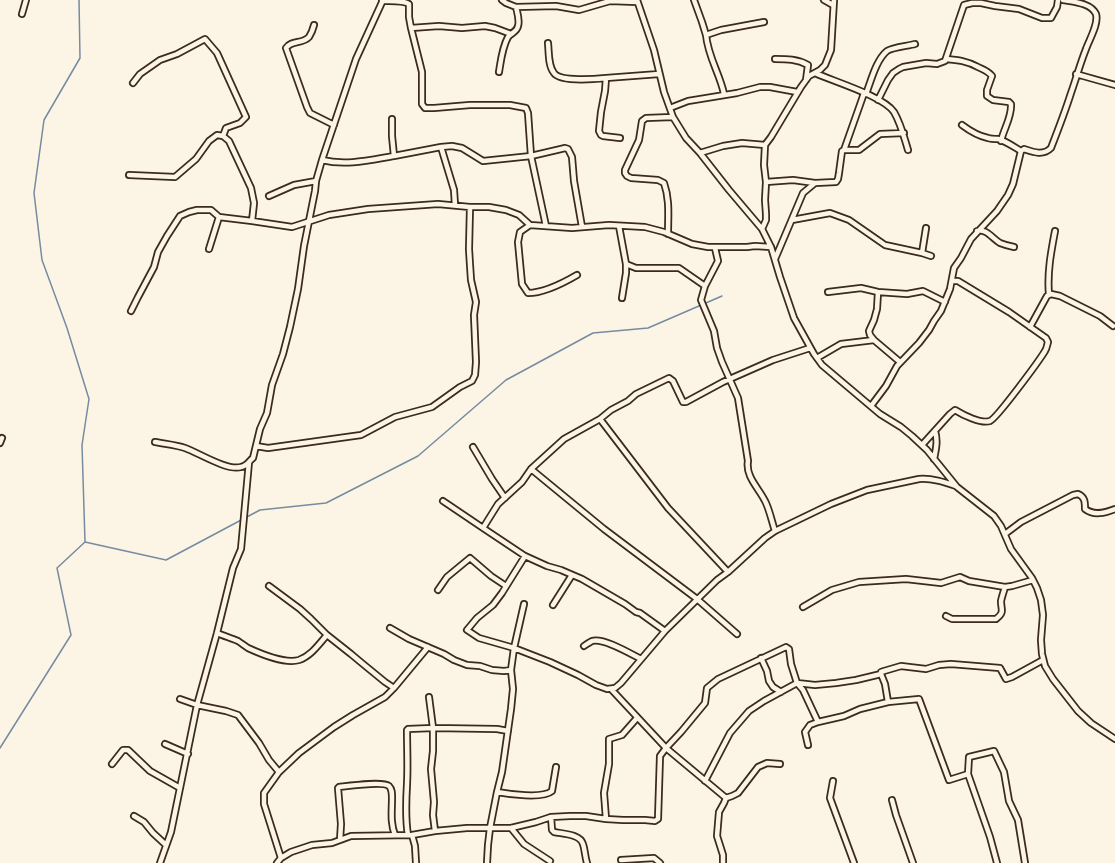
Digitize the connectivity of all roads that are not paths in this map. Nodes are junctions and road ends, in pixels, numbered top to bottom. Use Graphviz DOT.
graph roads {
  1 [pos="26,0"];
  2 [pos="502,0"];
  3 [pos="694,0"];
  4 [pos="824,0"];
  5 [pos="1058,0"];
  6 [pos="1064,0"];
  7 [pos="382,1"];
  8 [pos="637,1"];
  9 [pos="833,2"];
  10 [pos="516,6"];
  11 [pos="22,14"];
  12 [pos="764,22"];
  13 [pos="314,25"];
  14 [pos="411,28"];
  15 [pos="511,34"];
  16 [pos="706,36"];
  17 [pos="548,43"];
  18 [pos="915,44"];
  19 [pos="775,59"];
  20 [pos="946,59"];
  21 [pos="499,72"];
  22 [pos="815,73"];
  23 [pos="659,74"];
  24 [pos="1076,74"];
  25 [pos="606,78"];
  26 [pos="806,80"];
  27 [pos="133,83"];
  28 [pos="1115,85"];
  29 [pos="797,92"];
  30 [pos="865,93"];
  31 [pos="724,94"];
  32 [pos="878,100"];
  33 [pos="670,108"];
  34 [pos="673,117"];
  35 [pos="392,120"];
  36 [pos="334,125"];
  37 [pos="962,125"];
  38 [pos="904,133"];
  39 [pos="223,136"];
  40 [pos="620,138"];
  41 [pos="1001,141"];
  42 [pos="765,145"];
  43 [pos="441,147"];
  44 [pos="844,150"];
  45 [pos="908,150"];
  46 [pos="1021,151"];
  47 [pos="700,153"];
  48 [pos="394,156"];
  49 [pos="531,156"];
  50 [pos="322,160"];
  51 [pos="129,175"];
  52 [pos="316,181"];
  53 [pos="766,182"];
  54 [pos="815,183"];
  55 [pos="269,196"];
  56 [pos="455,205"];
  57 [pos="470,207"];
  58 [pos="219,217"];
  59 [pos="252,220"];
  60 [pos="792,220"];
  61 [pos="309,222"];
  62 [pos="530,225"];
  63 [pos="546,226"];
  64 [pos="619,226"];
  65 [pos="582,228"];
  66 [pos="926,228"];
  67 [pos="762,229"];
  68 [pos="1056,231"];
  69 [pos="977,232"];
  70 [pos="668,234"];
  71 [pos="768,240"];
  72 [pos="755,246"];
  73 [pos="771,247"];
  74 [pos="1014,247"];
  75 [pos="715,248"];
  76 [pos="209,249"];
  77 [pos="922,253"];
  78 [pos="931,256"];
  79 [pos="775,259"];
  80 [pos="626,264"];
  81 [pos="577,274"];
  82 [pos="952,281"];
  83 [pos="705,286"];
  84 [pos="828,292"];
  85 [pos="878,292"];
  86 [pos="1049,295"];
  87 [pos="622,298"];
  88 [pos="945,302"];
  89 [pos="131,311"];
  90 [pos="1113,326"];
  91 [pos="1030,327"];
  92 [pos="874,340"];
  93 [pos="810,348"];
  94 [pos="817,358"];
  95 [pos="900,362"];
  96 [pos="730,379"];
  97 [pos="870,406"];
  98 [pos="600,419"];
  99 [pos="935,431"];
  100 [pos="154,442"];
  101 [pos="922,445"];
  102 [pos="256,446"];
  103 [pos="473,447"];
  104 [pos="934,459"];
  105 [pos="249,460"];
  106 [pos="531,469"];
  107 [pos="957,487"];
  108 [pos="505,498"];
  109 [pos="443,501"];
  110 [pos="1115,509"];
  111 [pos="483,528"];
  112 [pos="774,531"];
  113 [pos="1005,534"];
  114 [pos="525,556"];
  115 [pos="728,572"];
  116 [pos="572,575"];
  117 [pos="1033,580"];
  118 [pos="269,586"];
  119 [pos="506,586"];
  120 [pos="1005,587"];
  121 [pos="438,590"];
  122 [pos="697,600"];
  123 [pos="524,604"];
  124 [pos="553,605"];
  125 [pos="803,607"];
  126 [pos="946,616"];
  127 [pos="390,628"];
  128 [pos="665,631"];
  129 [pos="217,633"];
  130 [pos="737,634"];
  131 [pos="327,635"];
  132 [pos="584,646"];
  133 [pos="428,647"];
  134 [pos="514,648"];
  135 [pos="761,658"];
  136 [pos="641,659"];
  137 [pos="1044,660"];
  138 [pos="511,670"];
  139 [pos="881,674"];
  140 [pos="797,682"];
  141 [pos="394,688"];
  142 [pos="611,689"];
  143 [pos="781,692"];
  144 [pos="429,697"];
  145 [pos="180,699"];
  146 [pos="888,702"];
  147 [pos="197,705"];
  148 [pos="637,718"];
  149 [pos="818,722"];
  150 [pos="433,728"];
  151 [pos="508,731"];
  152 [pos="1115,739"];
  153 [pos="165,744"];
  154 [pos="808,745"];
  155 [pos="666,748"];
  156 [pos="188,754"];
  157 [pos="112,764"];
  158 [pos="780,764"];
  159 [pos="556,767"];
  160 [pos="279,772"];
  161 [pos="968,774"];
  162 [pos="705,780"];
  163 [pos="833,781"];
  164 [pos="180,788"];
  165 [pos="497,792"];
  166 [pos="726,798"];
  167 [pos="892,800"];
  168 [pos="134,816"];
  169 [pos="551,817"];
  170 [pos="606,819"];
  171 [pos="490,828"];
  172 [pos="511,828"];
  173 [pos="435,830"];
  174 [pos="394,835"];
  175 [pos="410,835"];
  176 [pos="340,840"];
  177 [pos="166,845"];
  178 [pos="281,858"];
  179 [pos="621,860"];
  180 [pos="550,861"];
  181 [pos="160,863"];
  182 [pos="277,863"];
  183 [pos="416,863"];
  184 [pos="488,863"];
  185 [pos="587,863"];
  186 [pos="660,863"];
  187 [pos="723,863"];
  188 [pos="854,863"];
  189 [pos="913,863"];
  190 [pos="997,863"];
  191 [pos="1025,863"];
  1 -- 11 [label="street"];
  2 -- 10 [label="street"];
  3 -- 16 [label="street"];
  4 -- 9 [label="street"];
  5 -- 20 [label="street"];
  6 -- 24 [label="street"];
  7 -- 14 [label="street"];
  7 -- 36 [label="street"];
  8 -- 10 [label="street"];
  8 -- 23 [label="street"];
  9 -- 22 [label="street"];
  10 -- 15 [label="street"];
  12 -- 16 [label="street"];
  13 -- 36 [label="street"];
  14 -- 15 [label="street"];
  14 -- 49 [label="street"];
  15 -- 21 [label="street"];
  16 -- 31 [label="street"];
  17 -- 25 [label="street"];
  18 -- 30 [label="street"];
  19 -- 26 [label="street"];
  20 -- 32 [label="street"];
  20 -- 41 [label="street"];
  22 -- 26 [label="street"];
  22 -- 30 [label="street"];
  23 -- 25 [label="street"];
  23 -- 33 [label="street"];
  24 -- 28 [label="street"];
  24 -- 46 [label="street"];
  25 -- 40 [label="street"];
  26 -- 29 [label="street"];
  27 -- 39 [label="street"];
  29 -- 31 [label="street"];
  29 -- 42 [label="street"];
  30 -- 32 [label="street"];
  30 -- 44 [label="street"];
  31 -- 33 [label="street"];
  32 -- 38 [label="street"];
  33 -- 34 [label="street"];
  34 -- 47 [label="street"];
  34 -- 70 [label="street"];
  35 -- 48 [label="street"];
  36 -- 50 [label="street"];
  37 -- 41 [label="street"];
  38 -- 44 [label="street"];
  38 -- 45 [label="street"];
  39 -- 51 [label="street"];
  39 -- 59 [label="street"];
  41 -- 46 [label="street"];
  42 -- 47 [label="street"];
  42 -- 53 [label="street"];
  43 -- 48 [label="street"];
  43 -- 49 [label="street"];
  43 -- 56 [label="street"];
  44 -- 54 [label="street"];
  46 -- 69 [label="street"];
  47 -- 67 [label="street"];
  48 -- 50 [label="street"];
  49 -- 63 [label="street"];
  49 -- 65 [label="street"];
  50 -- 52 [label="street"];
  52 -- 55 [label="street"];
  52 -- 61 [label="street"];
  53 -- 54 [label="street"];
  53 -- 67 [label="street"];
  54 -- 60 [label="street"];
  56 -- 57 [label="street"];
  56 -- 61 [label="street"];
  57 -- 62 [label="street"];
  57 -- 102 [label="street"];
  58 -- 59 [label="street"];
  58 -- 76 [label="street"];
  58 -- 89 [label="street"];
  59 -- 61 [label="street"];
  60 -- 77 [label="street"];
  60 -- 79 [label="street"];
  61 -- 102 [label="street"];
  62 -- 63 [label="street"];
  62 -- 81 [label="street"];
  63 -- 65 [label="street"];
  64 -- 65 [label="street"];
  64 -- 70 [label="street"];
  64 -- 80 [label="street"];
  66 -- 77 [label="street"];
  67 -- 71 [label="street"];
  68 -- 86 [label="street"];
  69 -- 74 [label="street"];
  69 -- 82 [label="street"];
  70 -- 75 [label="street"];
  71 -- 72 [label="street"];
  71 -- 73 [label="street"];
  72 -- 73 [label="street"];
  72 -- 75 [label="street"];
  73 -- 79 [label="street"];
  75 -- 83 [label="street"];
  77 -- 78 [label="street"];
  79 -- 93 [label="street"];
  80 -- 83 [label="street"];
  80 -- 87 [label="street"];
  82 -- 88 [label="street"];
  82 -- 91 [label="street"];
  83 -- 96 [label="street"];
  84 -- 85 [label="street"];
  85 -- 88 [label="street"];
  85 -- 92 [label="street"];
  86 -- 90 [label="street"];
  86 -- 91 [label="street"];
  88 -- 95 [label="street"];
  91 -- 99 [label="street"];
  92 -- 94 [label="street"];
  92 -- 95 [label="street"];
  93 -- 94 [label="street"];
  93 -- 96 [label="street"];
  94 -- 97 [label="street"];
  95 -- 97 [label="street"];
  96 -- 98 [label="street"];
  96 -- 112 [label="street"];
  97 -- 101 [label="street"];
  98 -- 106 [label="street"];
  98 -- 115 [label="street"];
  99 -- 101 [label="street"];
  99 -- 104 [label="street"];
  100 -- 105 [label="street"];
  101 -- 104 [label="street"];
  102 -- 105 [label="street"];
  103 -- 108 [label="street"];
  104 -- 107 [label="street"];
  105 -- 129 [label="street"];
  106 -- 108 [label="street"];
  106 -- 122 [label="street"];
  107 -- 112 [label="street"];
  107 -- 113 [label="street"];
  108 -- 111 [label="street"];
  109 -- 111 [label="street"];
  110 -- 113 [label="street"];
  111 -- 114 [label="street"];
  112 -- 115 [label="street"];
  113 -- 117 [label="street"];
  114 -- 116 [label="street"];
  114 -- 119 [label="street"];
  115 -- 122 [label="street"];
  116 -- 124 [label="street"];
  116 -- 128 [label="street"];
  117 -- 120 [label="street"];
  117 -- 137 [label="street"];
  118 -- 131 [label="street"];
  119 -- 121 [label="street"];
  119 -- 134 [label="street"];
  120 -- 125 [label="street"];
  120 -- 126 [label="street"];
  122 -- 128 [label="street"];
  122 -- 130 [label="street"];
  123 -- 134 [label="street"];
  127 -- 133 [label="street"];
  128 -- 136 [label="street"];
  129 -- 131 [label="street"];
  129 -- 147 [label="street"];
  131 -- 141 [label="street"];
  132 -- 136 [label="street"];
  133 -- 138 [label="street"];
  133 -- 141 [label="street"];
  134 -- 138 [label="street"];
  134 -- 142 [label="street"];
  135 -- 140 [label="street"];
  135 -- 143 [label="street"];
  135 -- 155 [label="street"];
  136 -- 142 [label="street"];
  137 -- 139 [label="street"];
  137 -- 152 [label="street"];
  138 -- 151 [label="street"];
  139 -- 140 [label="street"];
  139 -- 146 [label="street"];
  140 -- 143 [label="street"];
  140 -- 149 [label="street"];
  141 -- 160 [label="street"];
  142 -- 148 [label="street"];
  143 -- 162 [label="street"];
  144 -- 150 [label="street"];
  145 -- 147 [label="street"];
  146 -- 149 [label="street"];
  146 -- 161 [label="street"];
  147 -- 156 [label="street"];
  147 -- 160 [label="street"];
  148 -- 155 [label="street"];
  148 -- 170 [label="street"];
  149 -- 154 [label="street"];
  150 -- 151 [label="street"];
  150 -- 173 [label="street"];
  150 -- 175 [label="street"];
  151 -- 165 [label="street"];
  153 -- 156 [label="street"];
  155 -- 162 [label="street"];
  155 -- 170 [label="street"];
  156 -- 164 [label="street"];
  157 -- 164 [label="street"];
  158 -- 166 [label="street"];
  159 -- 165 [label="street"];
  160 -- 178 [label="street"];
  161 -- 190 [label="street"];
  161 -- 191 [label="street"];
  162 -- 166 [label="street"];
  163 -- 188 [label="street"];
  164 -- 177 [label="street"];
  165 -- 171 [label="street"];
  166 -- 187 [label="street"];
  167 -- 189 [label="street"];
  168 -- 177 [label="street"];
  169 -- 170 [label="street"];
  169 -- 172 [label="street"];
  169 -- 185 [label="street"];
  171 -- 172 [label="street"];
  171 -- 173 [label="street"];
  171 -- 184 [label="street"];
  172 -- 180 [label="street"];
  173 -- 175 [label="street"];
  174 -- 175 [label="street"];
  174 -- 176 [label="street"];
  174 -- 176 [label="street"];
  175 -- 183 [label="street"];
  176 -- 178 [label="street"];
  177 -- 181 [label="street"];
  178 -- 182 [label="street"];
  179 -- 186 [label="street"];
}
